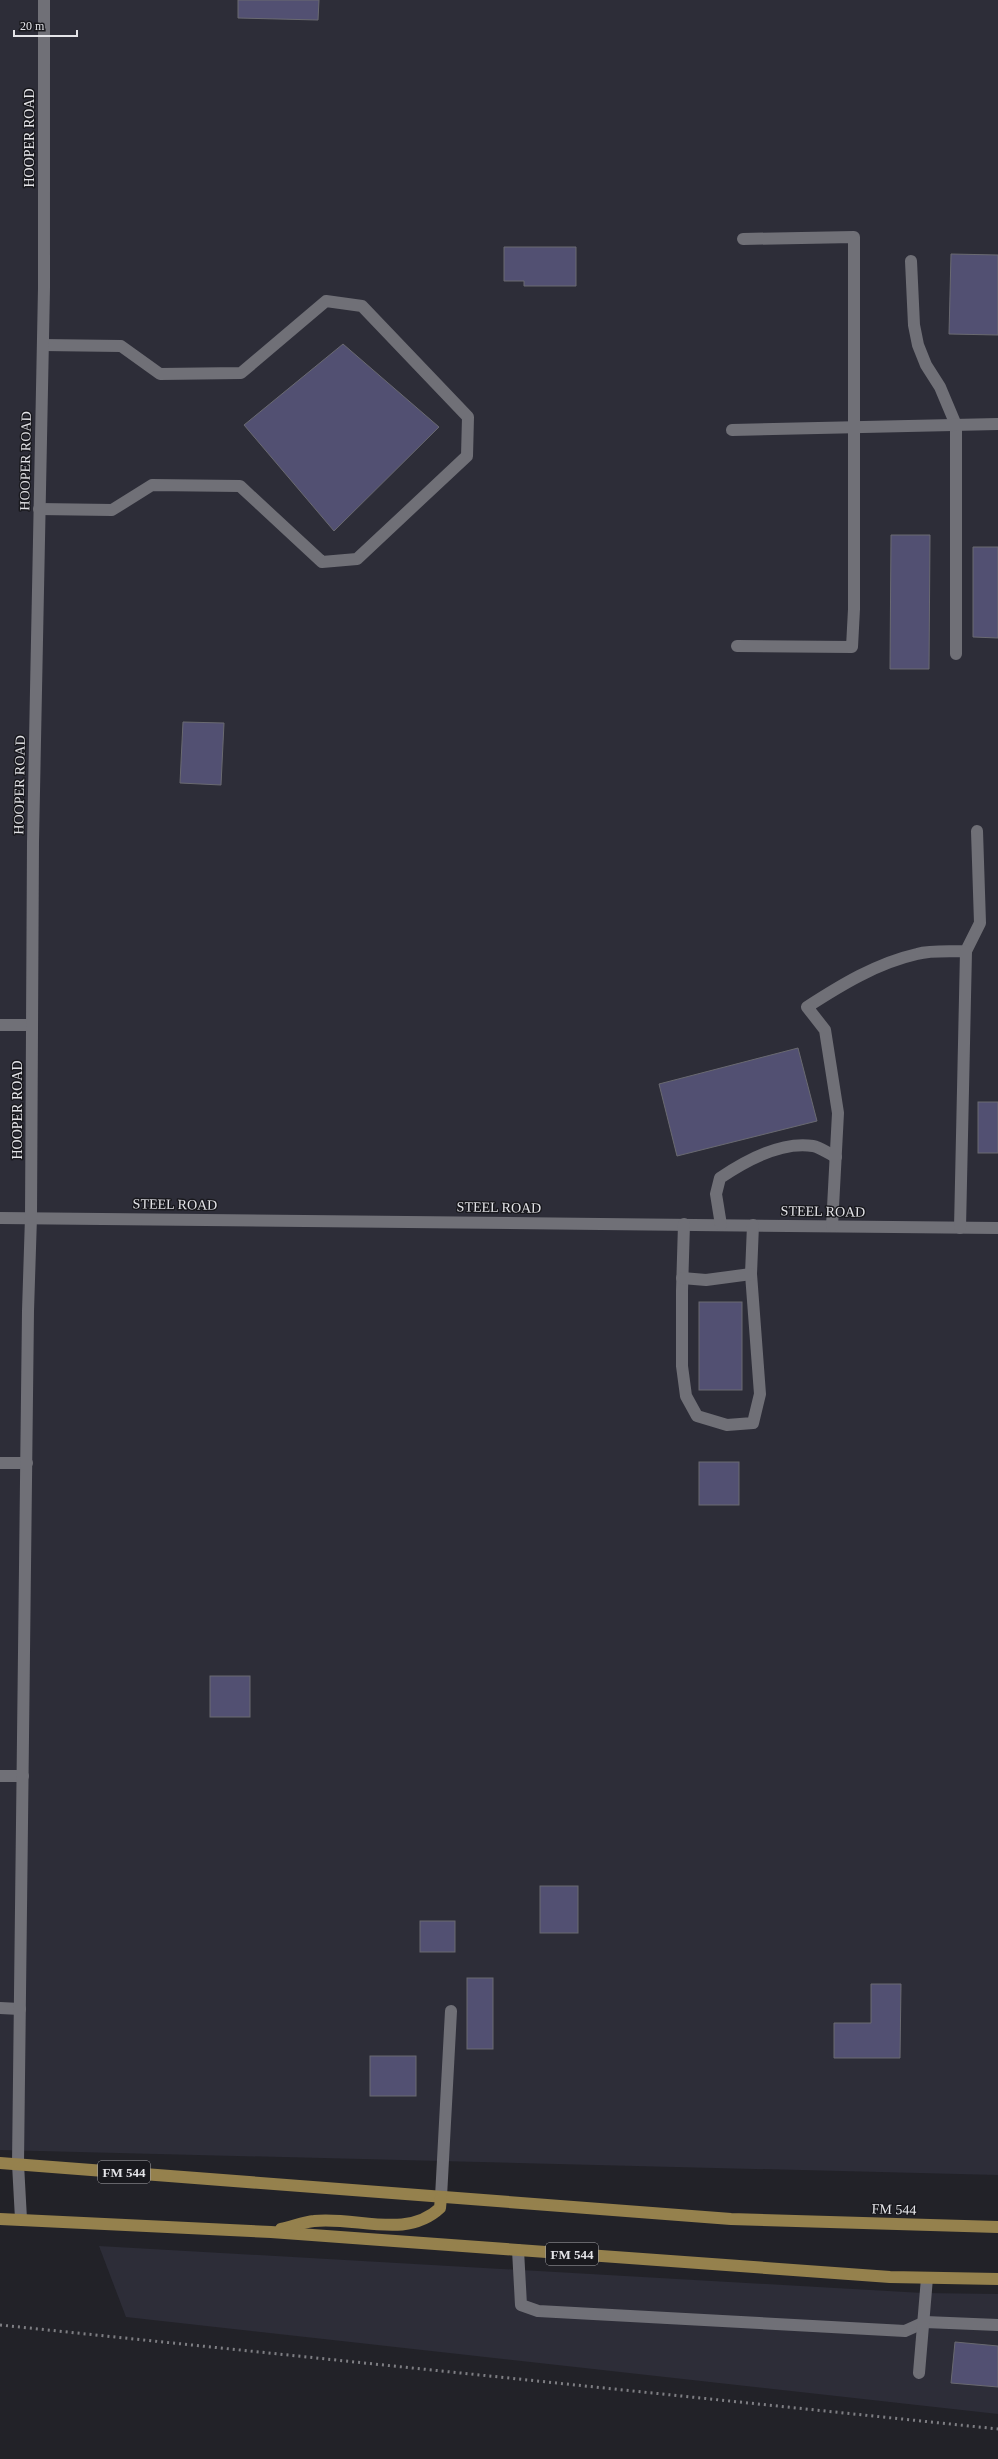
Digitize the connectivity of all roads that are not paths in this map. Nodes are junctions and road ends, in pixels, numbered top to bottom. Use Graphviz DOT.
graph roads {
  1 [pos="44,0"];
  2 [pos="743,239"];
  3 [pos="912,261"];
  4 [pos="43,345"];
  5 [pos="998,424"];
  6 [pos="956,425"];
  7 [pos="855,427"];
  8 [pos="732,430"];
  9 [pos="39,509"];
  10 [pos="737,646"];
  11 [pos="956,654"];
  12 [pos="977,831"];
  13 [pos="966,951"];
  14 [pos="0,1025"];
  15 [pos="32,1025"];
  16 [pos="836,1157"];
  17 [pos="31,1217"];
  18 [pos="0,1218"];
  19 [pos="684,1224"];
  20 [pos="721,1225"];
  21 [pos="753,1225"];
  22 [pos="832,1226"];
  23 [pos="960,1228"];
  24 [pos="998,1228"];
  25 [pos="751,1274"];
  26 [pos="682,1278"];
  27 [pos="0,1462"];
  28 [pos="27,1463"];
  29 [pos="0,1776"];
  30 [pos="23,1776"];
  31 [pos="0,2008"];
  32 [pos="20,2009"];
  33 [pos="450,2011"];
  34 [pos="0,2164"];
  35 [pos="18,2164"];
  36 [pos="441,2197"];
  37 [pos="0,2219"];
  38 [pos="21,2219"];
  39 [pos="998,2227"];
  40 [pos="271,2232"];
  41 [pos="518,2250"];
  42 [pos="927,2278"];
  43 [pos="998,2279"];
  44 [pos="925,2322"];
  45 [pos="998,2325"];
  46 [pos="919,2373"];
  1 -- 4 [label="street, HOOPER ROAD"];
  2 -- 7 [label="street"];
  3 -- 6 [label="street"];
  4 -- 9 [label="street, HOOPER ROAD"];
  4 -- 9 [label="street"];
  5 -- 6 [label="street"];
  6 -- 7 [label="street"];
  6 -- 11 [label="street"];
  7 -- 8 [label="street"];
  7 -- 10 [label="street"];
  9 -- 15 [label="street, HOOPER ROAD"];
  12 -- 13 [label="street"];
  13 -- 16 [label="street"];
  13 -- 23 [label="street"];
  14 -- 15 [label="street"];
  15 -- 17 [label="street, HOOPER ROAD"];
  16 -- 20 [label="street"];
  16 -- 22 [label="street"];
  17 -- 18 [label="street, STEEL ROAD"];
  17 -- 19 [label="street, STEEL ROAD"];
  17 -- 28 [label="street, HOOPER ROAD"];
  19 -- 20 [label="street, STEEL ROAD"];
  19 -- 26 [label="street"];
  20 -- 21 [label="street, STEEL ROAD"];
  21 -- 22 [label="street, STEEL ROAD"];
  21 -- 25 [label="street"];
  22 -- 23 [label="street, STEEL ROAD"];
  23 -- 24 [label="street, STEEL ROAD"];
  25 -- 26 [label="street"];
  25 -- 26 [label="street"];
  27 -- 28 [label="street"];
  28 -- 30 [label="street, HOOPER ROAD"];
  29 -- 30 [label="street"];
  30 -- 32 [label="street, HOOPER ROAD"];
  31 -- 32 [label="street"];
  32 -- 35 [label="street, HOOPER ROAD"];
  33 -- 36 [label="street"];
  34 -- 35 [label="main road, FM 544 / FM 544"];
  35 -- 36 [label="main road, FM 544 / FM 544"];
  35 -- 38 [label="street, HOOPER ROAD"];
  36 -- 39 [label="main road, FM 544 / FM 544"];
  36 -- 40 [label="main road"];
  37 -- 38 [label="main road, FM 544 / FM 544"];
  38 -- 40 [label="main road, FM 544 / FM 544"];
  40 -- 41 [label="main road, FM 544 / FM 544"];
  41 -- 42 [label="main road, FM 544 / FM 544"];
  41 -- 44 [label="street"];
  42 -- 43 [label="main road, FM 544 / FM 544"];
  42 -- 44 [label="street"];
  44 -- 45 [label="street"];
  44 -- 46 [label="street"];
}
